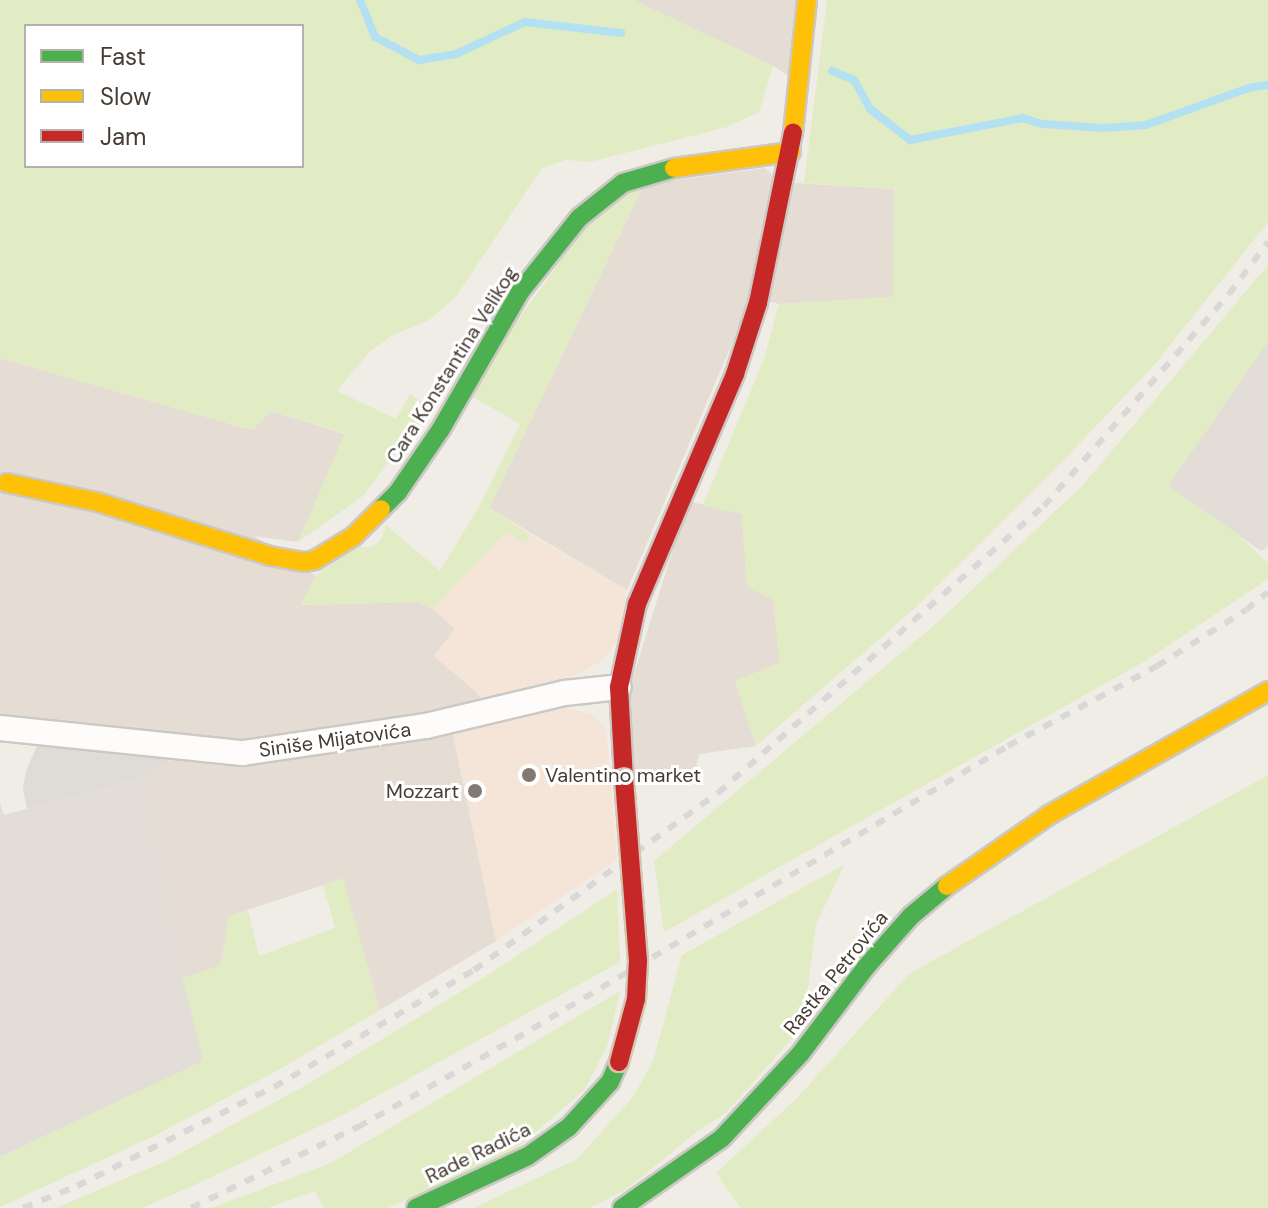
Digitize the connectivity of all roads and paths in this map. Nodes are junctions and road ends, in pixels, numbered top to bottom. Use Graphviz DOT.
graph roads {
  1 [pos="807,0"];
  2 [pos="791,152"];
  3 [pos="7,483"];
  4 [pos="619,687"];
  5 [pos="1268,691"];
  6 [pos="0,728"];
  7 [pos="416,1208"];
  8 [pos="622,1208"];
  1 -- 2 [label="street, Rade Radića"];
  2 -- 3 [label="street, Cara Konstantina Velikog"];
  2 -- 4 [label="street, Rade Radića"];
  4 -- 6 [label="street, Siniše Mijatovića"];
  4 -- 7 [label="street, Rade Radića, bridge"];
  5 -- 8 [label="street, Rastka Petrovića"];
}
